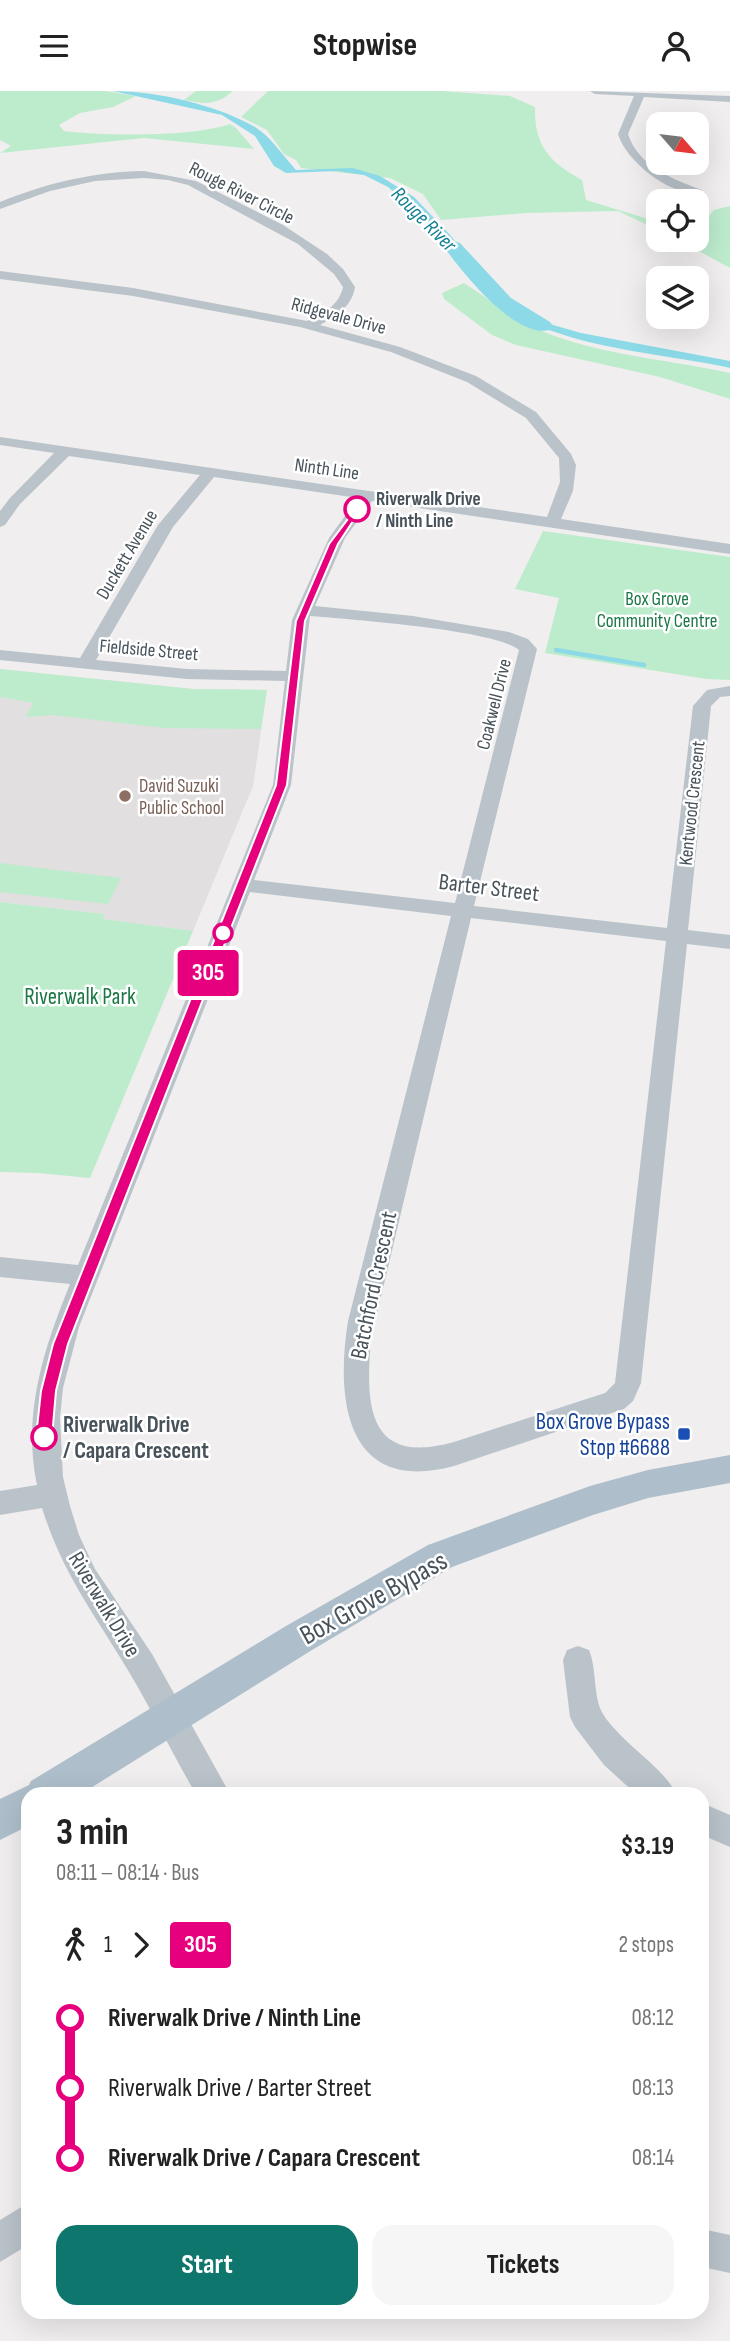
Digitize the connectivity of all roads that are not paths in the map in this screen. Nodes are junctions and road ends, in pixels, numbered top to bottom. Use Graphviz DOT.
graph roads {
  1 [pos="595,91"];
  2 [pos="639,94"];
  3 [pos="711,94"];
  4 [pos="730,99"];
  5 [pos="689,189"];
  6 [pos="0,206"];
  7 [pos="0,275"];
  8 [pos="306,327"];
  9 [pos="0,441"];
  10 [pos="65,451"];
  11 [pos="211,473"];
  12 [pos="368,495"];
  13 [pos="0,522"];
  14 [pos="551,523"];
  15 [pos="730,549"];
  16 [pos="305,610"];
  17 [pos="0,655"];
  18 [pos="85,664"];
  19 [pos="294,675"];
  20 [pos="730,691"];
  21 [pos="243,885"];
  22 [pos="463,910"];
  23 [pos="677,936"];
  24 [pos="730,942"];
  25 [pos="0,1267"];
  26 [pos="87,1276"];
  27 [pos="730,1469"];
  28 [pos="52,1494"];
  29 [pos="0,1503"];
  30 [pos="578,1660"];
  31 [pos="170,1717"];
  32 [pos="56,1787"];
  33 [pos="210,1787"];
  34 [pos="652,1787"];
  35 [pos="21,1808"];
  36 [pos="0,1821"];
  37 [pos="709,1822"];
  38 [pos="730,1831"];
  39 [pos="21,2228"];
  40 [pos="0,2243"];
  41 [pos="709,2250"];
  42 [pos="730,2254"];
  1 -- 2 [label="street"];
  2 -- 3 [label="street"];
  2 -- 5 [label="street"];
  3 -- 4 [label="street"];
  6 -- 8 [label="street, Rouge River Circle"];
  7 -- 8 [label="street, Ridgevale Drive"];
  8 -- 14 [label="street, Ridgevale Drive"];
  9 -- 10 [label="street, Ninth Line"];
  10 -- 11 [label="street, Ninth Line"];
  10 -- 13 [label="street"];
  11 -- 12 [label="street, Ninth Line"];
  11 -- 18 [label="street, Duckett Avenue"];
  12 -- 14 [label="street, Ninth Line"];
  12 -- 16 [label="street, Riverwalk Drive"];
  14 -- 15 [label="street, Ninth Line"];
  16 -- 19 [label="street, Riverwalk Drive"];
  16 -- 22 [label="street, Coakwell Drive"];
  17 -- 18 [label="street, Fieldside Street"];
  18 -- 19 [label="street, Fieldside Street"];
  19 -- 21 [label="street, Riverwalk Drive"];
  20 -- 23 [label="street, Kentwood Crescent"];
  21 -- 22 [label="street, Barter Street"];
  21 -- 26 [label="street, Riverwalk Drive"];
  22 -- 23 [label="street, Barter Street"];
  22 -- 23 [label="street, Batchford Crescent"];
  23 -- 24 [label="street, Barter Street"];
  25 -- 26 [label="street"];
  26 -- 28 [label="street, Riverwalk Drive"];
  27 -- 31 [label="main road, Box Grove Bypass"];
  28 -- 29 [label="street"];
  28 -- 31 [label="street, Riverwalk Drive"];
  30 -- 34 [label="street"];
  31 -- 32 [label="main road, Box Grove Bypass"];
  31 -- 33 [label="street, Riverwalk Drive"];
  35 -- 36 [label="main road"];
  37 -- 38 [label="street"];
  39 -- 40 [label="street"];
  41 -- 42 [label="street"];
}
